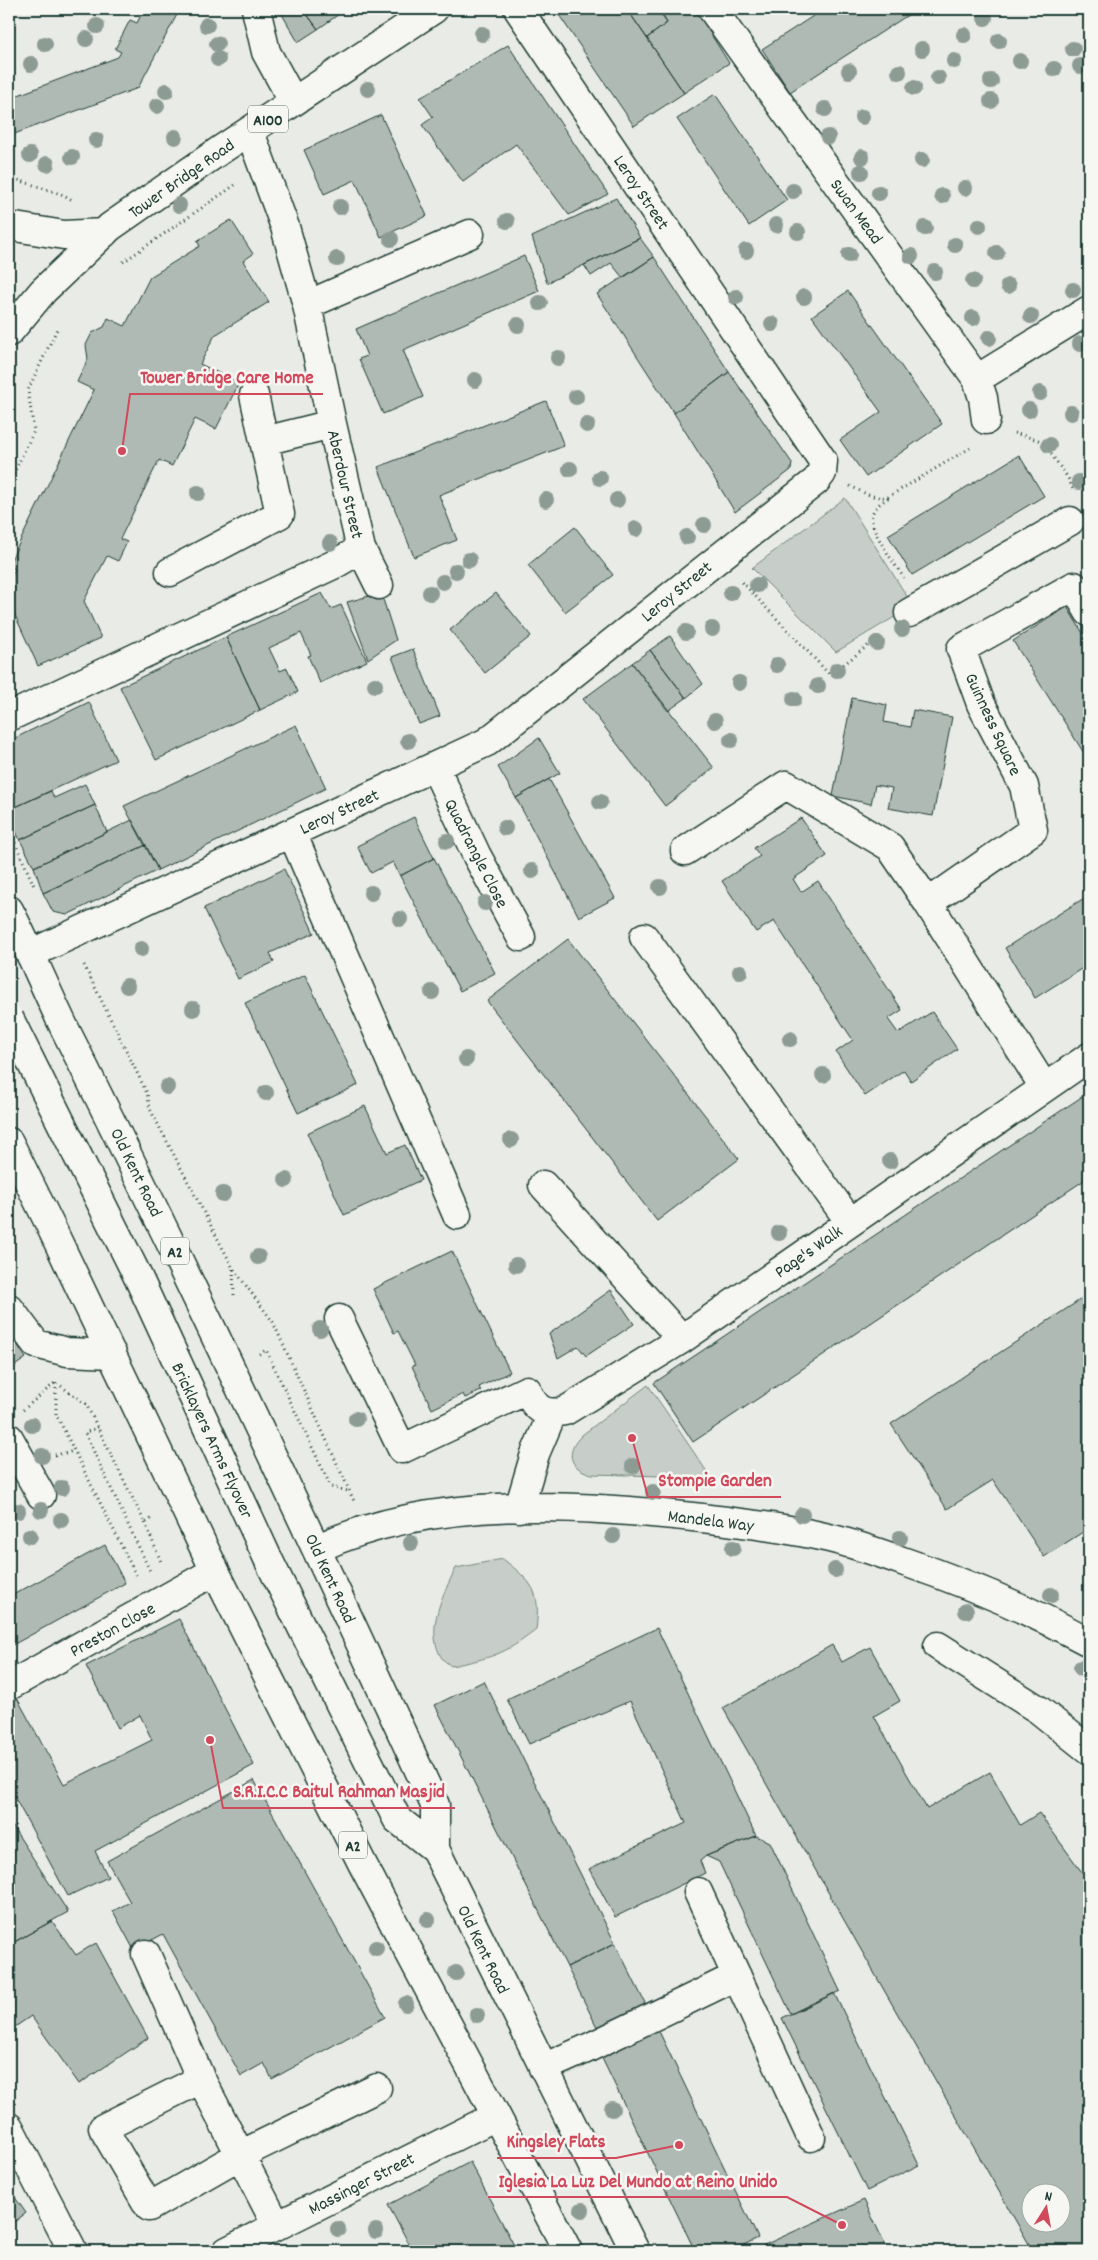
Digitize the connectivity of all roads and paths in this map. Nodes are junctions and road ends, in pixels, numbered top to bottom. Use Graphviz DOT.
graph roads {
  1 [pos="256,9"];
  2 [pos="434,9"];
  3 [pos="518,9"];
  4 [pos="712,9"];
  5 [pos="293,101"];
  6 [pos="250,132"];
  7 [pos="9,177"];
  8 [pos="242,185"];
  9 [pos="74,202"];
  10 [pos="9,226"];
  11 [pos="104,233"];
  12 [pos="470,234"];
  13 [pos="116,268"];
  14 [pos="307,305"];
  15 [pos="1089,310"];
  16 [pos="62,320"];
  17 [pos="9,332"];
  18 [pos="977,379"];
  19 [pos="254,395"];
  20 [pos="986,420"];
  21 [pos="332,424"];
  22 [pos="1011,433"];
  23 [pos="264,441"];
  24 [pos="822,473"];
  25 [pos="9,483"];
  26 [pos="1076,495"];
  27 [pos="888,497"];
  28 [pos="1070,521"];
  29 [pos="361,549"];
  30 [pos="719,557"];
  31 [pos="170,572"];
  32 [pos="379,585"];
  33 [pos="915,610"];
  34 [pos="1089,612"];
  35 [pos="9,717"];
  36 [pos="435,767"];
  37 [pos="9,830"];
  38 [pos="292,833"];
  39 [pos="685,851"];
  40 [pos="39,896"];
  41 [pos="928,903"];
  42 [pos="9,910"];
  43 [pos="521,937"];
  44 [pos="644,937"];
  45 [pos="30,954"];
  46 [pos="81,958"];
  47 [pos="9,1018"];
  48 [pos="1089,1057"];
  49 [pos="1044,1087"];
  50 [pos="9,1142"];
  51 [pos="543,1185"];
  52 [pos="457,1215"];
  53 [pos="850,1222"];
  54 [pos="233,1268"];
  55 [pos="234,1302"];
  56 [pos="9,1308"];
  57 [pos="339,1319"];
  58 [pos="682,1339"];
  59 [pos="66,1352"];
  60 [pos="112,1354"];
  61 [pos="253,1356"];
  62 [pos="56,1382"];
  63 [pos="22,1411"];
  64 [pos="552,1414"];
  65 [pos="98,1427"];
  66 [pos="9,1438"];
  67 [pos="348,1490"];
  68 [pos="41,1495"];
  69 [pos="358,1508"];
  70 [pos="519,1508"];
  71 [pos="151,1519"];
  72 [pos="145,1523"];
  73 [pos="318,1548"];
  74 [pos="161,1560"];
  75 [pos="215,1571"];
  76 [pos="158,1572"];
  77 [pos="151,1573"];
  78 [pos="1089,1642"];
  79 [pos="938,1646"];
  80 [pos="9,1686"];
  81 [pos="1089,1750"];
  82 [pos="435,1848"];
  83 [pos="698,1892"];
  84 [pos="146,1954"];
  85 [pos="737,1976"];
  86 [pos="543,2068"];
  87 [pos="201,2079"];
  88 [pos="377,2088"];
  89 [pos="496,2116"];
  90 [pos="9,2127"];
  91 [pos="811,2138"];
  92 [pos="240,2155"];
  93 [pos="277,2226"];
  94 [pos="73,2251"];
  95 [pos="227,2251"];
  96 [pos="568,2251"];
  97 [pos="635,2251"];
  1 -- 5 [label="main road"];
  2 -- 5 [label="main road, Tower Bridge Road / A100"];
  3 -- 24 [label="main road, Leroy Street"];
  4 -- 18 [label="main road, Swan Mead"];
  5 -- 6 [label="main road, Tower Bridge Road / A100"];
  6 -- 11 [label="main road, Tower Bridge Road / A100"];
  6 -- 14 [label="main road, Aberdour Street"];
  7 -- 9 [label="path"];
  8 -- 13 [label="path"];
  10 -- 11 [label="main road"];
  11 -- 17 [label="main road, Tower Bridge Road / A100"];
  12 -- 14 [label="main road"];
  14 -- 21 [label="main road, Aberdour Street"];
  15 -- 18 [label="main road"];
  16 -- 25 [label="path"];
  18 -- 20 [label="main road, Swan Mead"];
  19 -- 23 [label="main road"];
  20 -- 27 [label="path"];
  21 -- 23 [label="main road"];
  21 -- 29 [label="main road, Aberdour Street"];
  22 -- 26 [label="path"];
  23 -- 31 [label="main road"];
  24 -- 27 [label="path"];
  24 -- 30 [label="main road, Leroy Street"];
  27 -- 33 [label="path"];
  28 -- 33 [label="main road"];
  29 -- 32 [label="main road"];
  29 -- 35 [label="main road, Aberdour Street"];
  30 -- 33 [label="path"];
  30 -- 36 [label="main road, Leroy Street"];
  34 -- 41 [label="main road, Guinness Square"];
  36 -- 38 [label="main road, Leroy Street"];
  36 -- 43 [label="main road, Quadrangle Close"];
  37 -- 40 [label="path"];
  38 -- 45 [label="main road, Leroy Street"];
  38 -- 52 [label="main road"];
  39 -- 41 [label="main road"];
  41 -- 49 [label="main road"];
  42 -- 45 [label="main road, Old Kent Road / A2"];
  44 -- 53 [label="main road"];
  45 -- 73 [label="main road, Old Kent Road / A2"];
  46 -- 54 [label="path"];
  47 -- 82 [label="main road, Bricklayers Arms Flyover / A2, bridge"];
  48 -- 49 [label="main road, Page's Walk"];
  49 -- 53 [label="main road, Page's Walk"];
  50 -- 60 [label="main road, A2"];
  51 -- 58 [label="main road"];
  53 -- 58 [label="main road, Page's Walk"];
  54 -- 55 [label="path"];
  54 -- 67 [label="path"];
  56 -- 59 [label="main road"];
  57 -- 64 [label="main road"];
  58 -- 64 [label="main road, Page's Walk"];
  59 -- 60 [label="main road"];
  59 -- 62 [label="path"];
  60 -- 75 [label="main road, A2"];
  61 -- 67 [label="path"];
  62 -- 63 [label="path"];
  62 -- 65 [label="path"];
  62 -- 77 [label="path"];
  64 -- 70 [label="main road"];
  65 -- 72 [label="path"];
  65 -- 77 [label="path"];
  66 -- 68 [label="main road"];
  67 -- 69 [label="path"];
  70 -- 73 [label="main road, Mandela Way"];
  70 -- 78 [label="main road, Mandela Way"];
  71 -- 72 [label="path"];
  72 -- 74 [label="path"];
  73 -- 82 [label="main road, Old Kent Road / A2"];
  75 -- 80 [label="main road, Preston Close"];
  75 -- 89 [label="main road, A2"];
  76 -- 77 [label="path"];
  79 -- 81 [label="main road"];
  82 -- 86 [label="main road, Old Kent Road / A2"];
  83 -- 85 [label="main road"];
  84 -- 87 [label="main road"];
  85 -- 86 [label="main road"];
  85 -- 91 [label="main road"];
  86 -- 97 [label="main road, Old Kent Road / A2"];
  87 -- 92 [label="main road"];
  87 -- 92 [label="main road"];
  88 -- 92 [label="main road"];
  89 -- 93 [label="main road, Massinger Street"];
  89 -- 96 [label="main road, A2"];
  90 -- 94 [label="main road"];
  92 -- 93 [label="main road"];
  93 -- 95 [label="main road, Massinger Street"];
}
